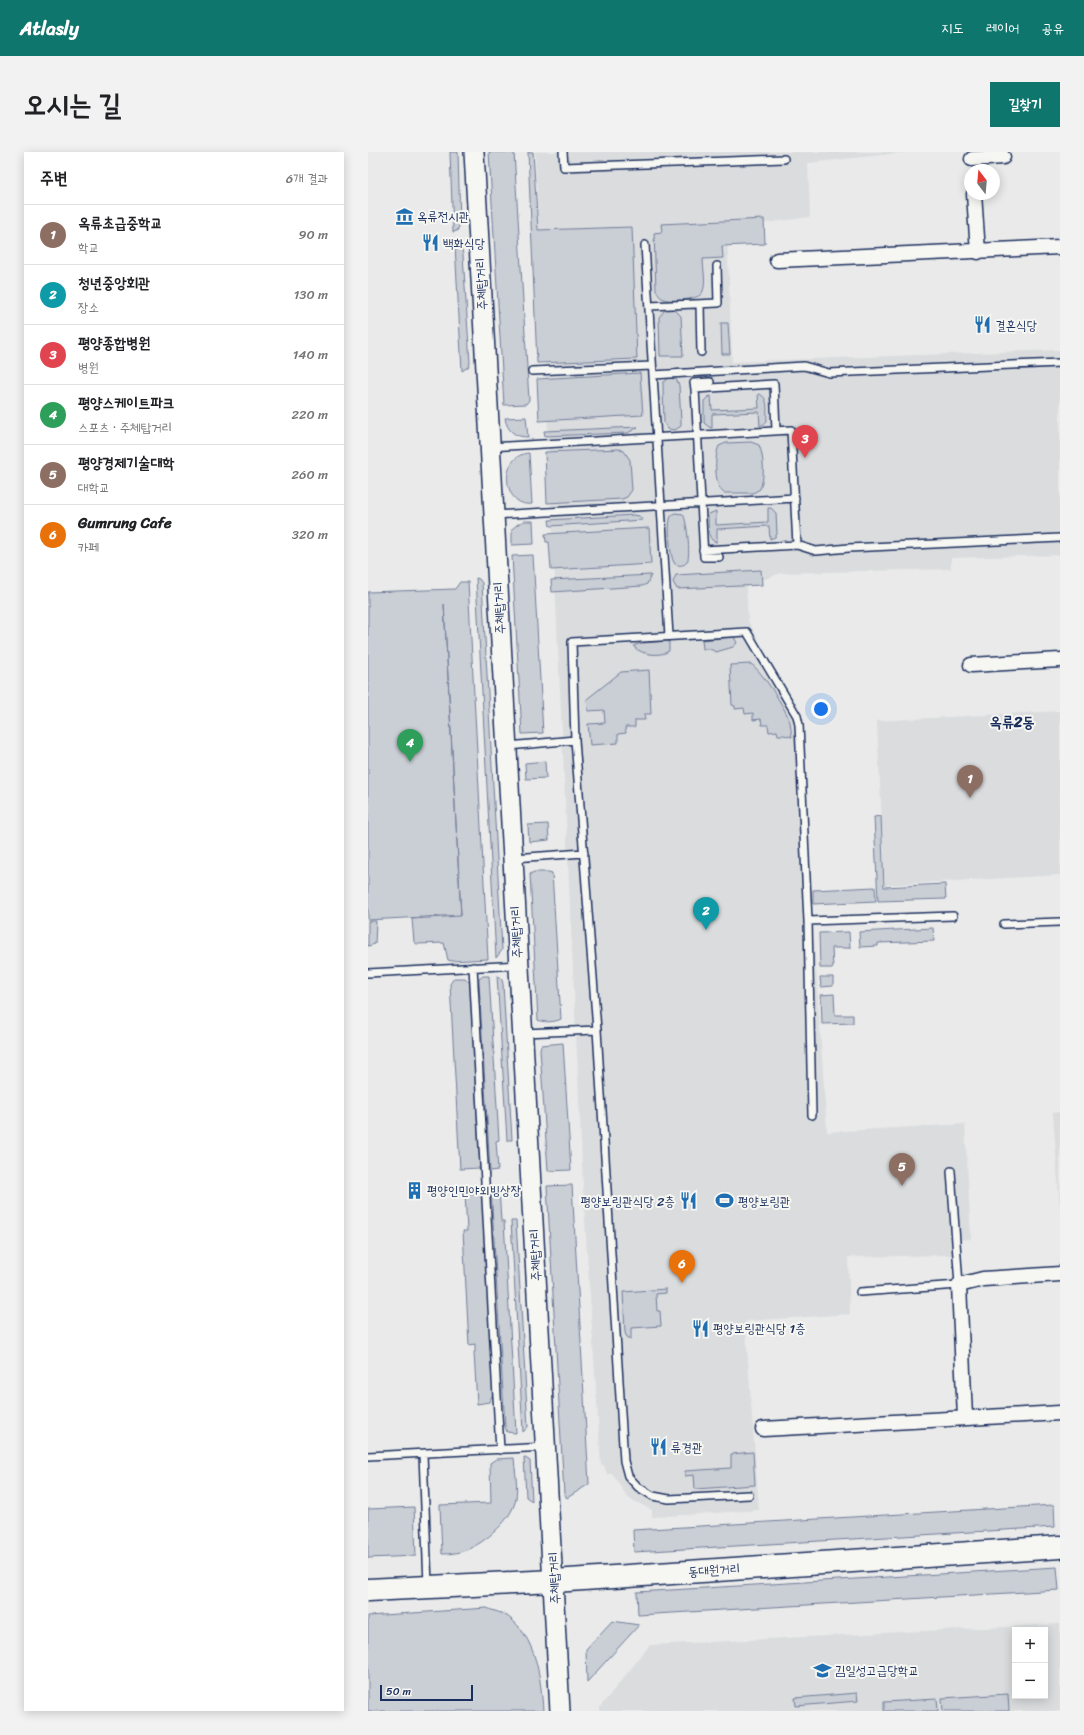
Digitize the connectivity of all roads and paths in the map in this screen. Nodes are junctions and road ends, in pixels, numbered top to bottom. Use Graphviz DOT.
graph roads {
  1 [pos="474,152"];
  2 [pos="563,152"];
  3 [pos="1003,157"];
  4 [pos="784,159"];
  5 [pos="970,160"];
  6 [pos="974,200"];
  7 [pos="645,245"];
  8 [pos="1060,247"];
  9 [pos="978,252"];
  10 [pos="778,260"];
  11 [pos="717,266"];
  12 [pos="700,304"];
  13 [pos="649,306"];
  14 [pos="701,352"];
  15 [pos="1060,364"];
  16 [pos="652,366"];
  17 [pos="532,371"];
  18 [pos="653,375"];
  19 [pos="710,382"];
  20 [pos="695,389"];
  21 [pos="776,430"];
  22 [pos="697,435"];
  23 [pos="657,437"];
  24 [pos="490,447"];
  25 [pos="795,498"];
  26 [pos="701,503"];
  27 [pos="661,505"];
  28 [pos="494,515"];
  29 [pos="1060,538"];
  30 [pos="797,545"];
  31 [pos="703,550"];
  32 [pos="719,557"];
  33 [pos="669,636"];
  34 [pos="1060,660"];
  35 [pos="971,665"];
  36 [pos="575,740"];
  37 [pos="506,746"];
  38 [pos="584,853"];
  39 [pos="513,858"];
  40 [pos="953,916"];
  41 [pos="808,921"];
  42 [pos="1060,922"];
  43 [pos="1004,924"];
  44 [pos="518,965"];
  45 [pos="473,968"];
  46 [pos="368,973"];
  47 [pos="597,1030"];
  48 [pos="523,1033"];
  49 [pos="812,1115"];
  50 [pos="951,1171"];
  51 [pos="1060,1274"];
  52 [pos="959,1285"];
  53 [pos="860,1292"];
  54 [pos="1060,1413"];
  55 [pos="965,1417"];
  56 [pos="763,1429"];
  57 [pos="546,1447"];
  58 [pos="500,1450"];
  59 [pos="423,1454"];
  60 [pos="368,1456"];
  61 [pos="749,1495"];
  62 [pos="1060,1547"];
  63 [pos="554,1581"];
  64 [pos="428,1587"];
  65 [pos="368,1590"];
  66 [pos="560,1711"];
  1 -- 24 [label="main road, 주체탑거리"];
  2 -- 4 [label="lane"];
  3 -- 5 [label="street"];
  6 -- 9 [label="street"];
  7 -- 13 [label="lane"];
  8 -- 9 [label="street"];
  9 -- 10 [label="street"];
  11 -- 12 [label="lane"];
  12 -- 13 [label="lane"];
  12 -- 14 [label="lane"];
  13 -- 16 [label="lane"];
  15 -- 18 [label="lane"];
  16 -- 17 [label="lane"];
  16 -- 18 [label="lane"];
  18 -- 23 [label="lane"];
  19 -- 20 [label="lane"];
  20 -- 21 [label="lane"];
  20 -- 22 [label="lane"];
  21 -- 22 [label="lane"];
  21 -- 25 [label="lane"];
  22 -- 23 [label="lane"];
  22 -- 26 [label="lane"];
  23 -- 24 [label="lane"];
  23 -- 27 [label="lane"];
  24 -- 28 [label="main road, 주체탑거리"];
  25 -- 26 [label="lane"];
  25 -- 30 [label="lane"];
  26 -- 27 [label="lane"];
  26 -- 31 [label="lane"];
  27 -- 28 [label="lane"];
  27 -- 33 [label="lane"];
  28 -- 37 [label="main road, 주체탑거리"];
  29 -- 30 [label="lane"];
  30 -- 31 [label="lane"];
  31 -- 32 [label="lane"];
  33 -- 36 [label="lane"];
  33 -- 41 [label="lane"];
  34 -- 35 [label="street"];
  36 -- 37 [label="lane"];
  36 -- 38 [label="lane"];
  37 -- 39 [label="main road, 주체탑거리"];
  38 -- 39 [label="lane"];
  38 -- 47 [label="lane"];
  39 -- 44 [label="main road, 주체탑거리"];
  40 -- 41 [label="lane"];
  41 -- 49 [label="lane"];
  42 -- 43 [label="lane"];
  44 -- 45 [label="lane"];
  44 -- 48 [label="main road, 주체탑거리"];
  45 -- 46 [label="lane"];
  45 -- 58 [label="lane"];
  47 -- 48 [label="lane"];
  47 -- 61 [label="lane"];
  48 -- 57 [label="main road, 주체탑거리"];
  50 -- 52 [label="lane"];
  51 -- 52 [label="street"];
  52 -- 53 [label="lane"];
  52 -- 55 [label="street"];
  54 -- 55 [label="street"];
  55 -- 56 [label="street"];
  57 -- 58 [label="lane"];
  57 -- 63 [label="main road, 주체탑거리"];
  58 -- 59 [label="lane"];
  59 -- 60 [label="lane"];
  59 -- 64 [label="lane"];
  62 -- 63 [label="main road, 동대원거리"];
  63 -- 64 [label="main road, 동대원거리"];
  63 -- 66 [label="main road, 주체탑거리"];
  64 -- 65 [label="main road, 동대원거리"];
}
